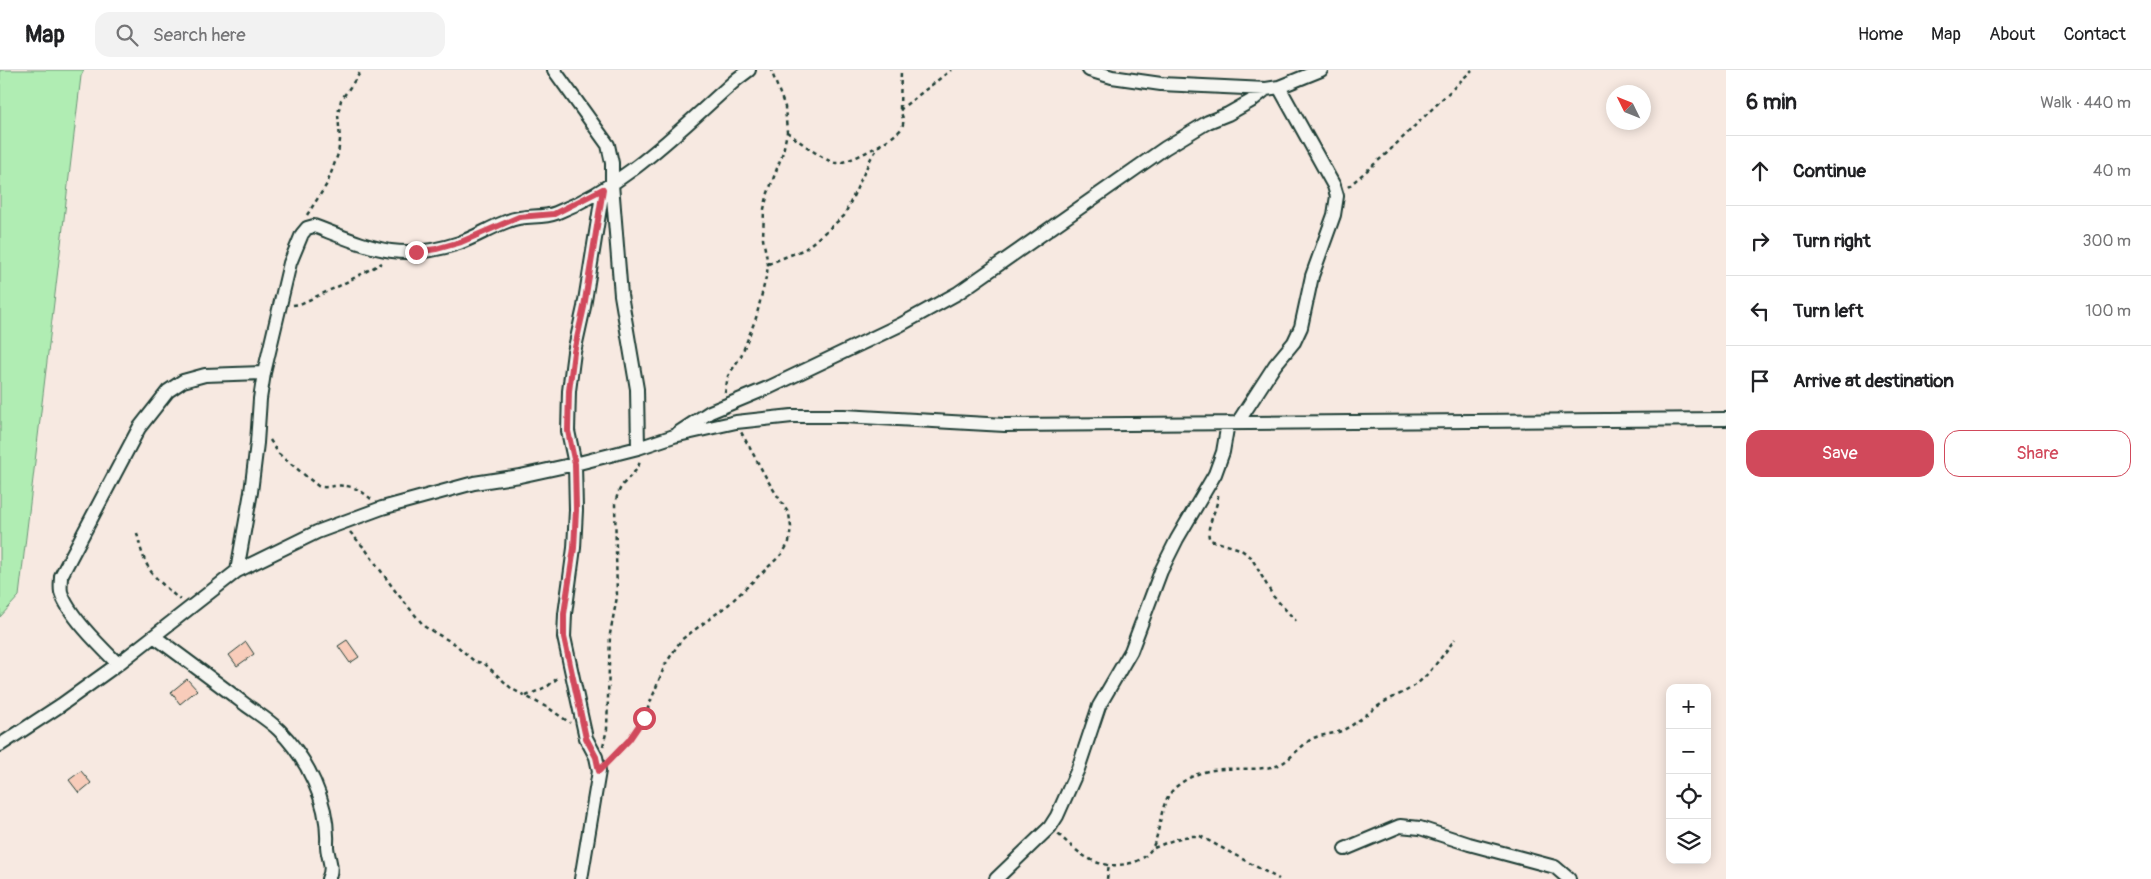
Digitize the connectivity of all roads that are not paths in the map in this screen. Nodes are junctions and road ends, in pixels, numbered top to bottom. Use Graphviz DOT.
graph roads {
  1 [pos="554,70"];
  2 [pos="749,70"];
  3 [pos="1089,70"];
  4 [pos="1321,70"];
  5 [pos="1272,88"];
  6 [pos="607,187"];
  7 [pos="264,373"];
  8 [pos="1726,419"];
  9 [pos="1233,423"];
  10 [pos="674,436"];
  11 [pos="638,448"];
  12 [pos="575,464"];
  13 [pos="237,571"];
  14 [pos="155,637"];
  15 [pos="118,664"];
  16 [pos="0,745"];
  17 [pos="1345,849"];
  18 [pos="328,879"];
  19 [pos="581,879"];
  20 [pos="996,879"];
  21 [pos="1569,879"];
  1 -- 6 [label="street"];
  2 -- 6 [label="street"];
  3 -- 5 [label="street"];
  4 -- 5 [label="street"];
  5 -- 9 [label="street"];
  5 -- 10 [label="street"];
  6 -- 7 [label="street"];
  6 -- 11 [label="street"];
  6 -- 12 [label="street"];
  7 -- 13 [label="street"];
  7 -- 15 [label="street"];
  8 -- 9 [label="street"];
  9 -- 10 [label="street"];
  9 -- 20 [label="street"];
  10 -- 11 [label="street"];
  11 -- 12 [label="street"];
  12 -- 13 [label="street"];
  12 -- 19 [label="street"];
  13 -- 14 [label="street"];
  14 -- 15 [label="street"];
  14 -- 18 [label="street"];
  15 -- 16 [label="street"];
  17 -- 21 [label="street"];
}
